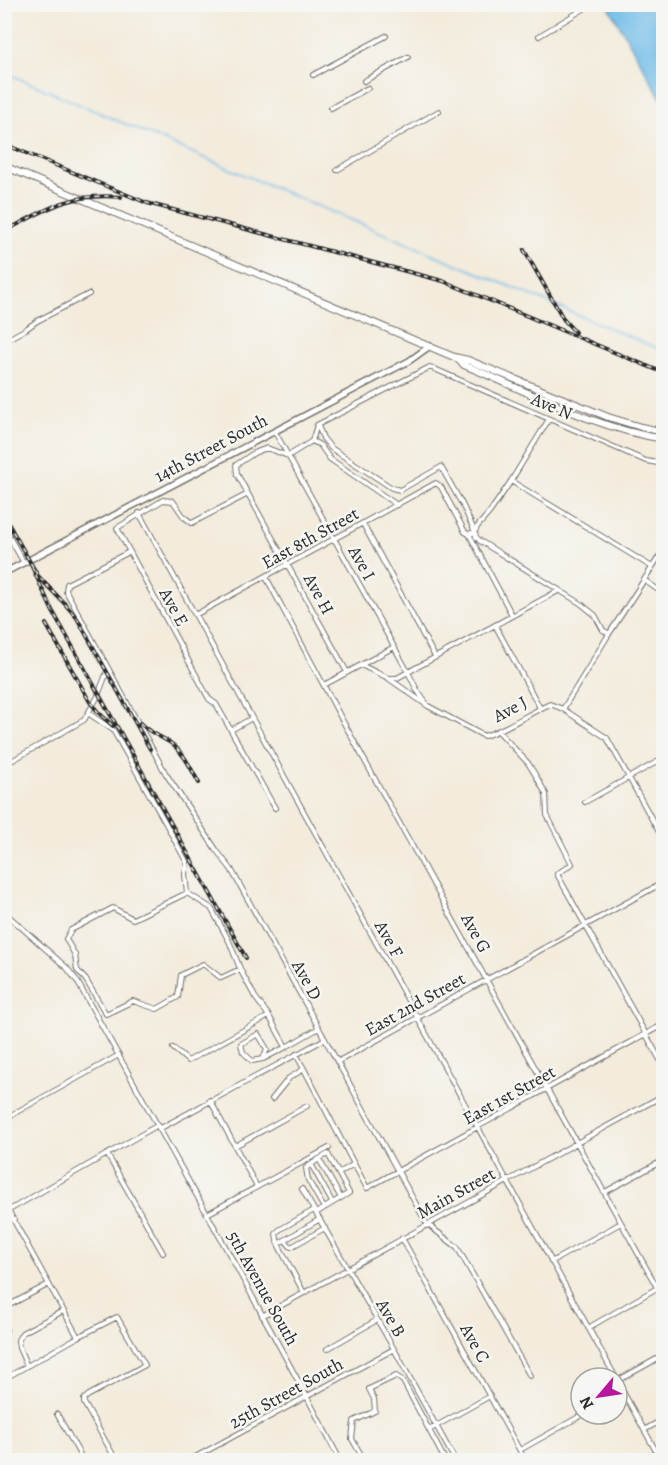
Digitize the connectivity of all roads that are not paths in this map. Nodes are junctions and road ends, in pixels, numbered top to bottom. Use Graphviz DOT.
graph roads {
  1 [pos="592,4"];
  2 [pos="386,36"];
  3 [pos="540,36"];
  4 [pos="408,57"];
  5 [pos="313,75"];
  6 [pos="364,81"];
  7 [pos="368,88"];
  8 [pos="331,108"];
  9 [pos="439,111"];
  10 [pos="4,166"];
  11 [pos="337,170"];
  12 [pos="89,294"];
  13 [pos="8,339"];
  14 [pos="430,346"];
  15 [pos="454,357"];
  16 [pos="549,419"];
  17 [pos="317,425"];
  18 [pos="275,432"];
  19 [pos="663,432"];
  20 [pos="663,439"];
  21 [pos="312,441"];
  22 [pos="288,456"];
  23 [pos="663,464"];
  24 [pos="511,481"];
  25 [pos="249,494"];
  26 [pos="397,505"];
  27 [pos="140,513"];
  28 [pos="363,524"];
  29 [pos="4,528"];
  30 [pos="476,532"];
  31 [pos="469,534"];
  32 [pos="334,540"];
  33 [pos="663,549"];
  34 [pos="129,552"];
  35 [pos="24,563"];
  36 [pos="288,565"];
  37 [pos="652,567"];
  38 [pos="4,573"];
  39 [pos="266,577"];
  40 [pos="644,580"];
  41 [pos="559,590"];
  42 [pos="663,594"];
  43 [pos="195,615"];
  44 [pos="512,615"];
  45 [pos="495,625"];
  46 [pos="609,634"];
  47 [pos="394,647"];
  48 [pos="435,657"];
  49 [pos="361,665"];
  50 [pos="108,668"];
  51 [pos="347,672"];
  52 [pos="408,672"];
  53 [pos="388,678"];
  54 [pos="324,685"];
  55 [pos="428,706"];
  56 [pos="540,708"];
  57 [pos="563,709"];
  58 [pos="88,713"];
  59 [pos="252,718"];
  60 [pos="231,730"];
  61 [pos="499,732"];
  62 [pos="663,758"];
  63 [pos="5,762"];
  64 [pos="628,778"];
  65 [pos="585,801"];
  66 [pos="275,808"];
  67 [pos="663,841"];
  68 [pos="663,882"];
  69 [pos="188,892"];
  70 [pos="4,912"];
  71 [pos="585,926"];
  72 [pos="241,971"];
  73 [pos="486,980"];
  74 [pos="269,1016"];
  75 [pos="417,1018"];
  76 [pos="663,1024"];
  77 [pos="319,1028"];
  78 [pos="646,1034"];
  79 [pos="325,1039"];
  80 [pos="286,1047"];
  81 [pos="173,1048"];
  82 [pos="296,1054"];
  83 [pos="118,1055"];
  84 [pos="263,1059"];
  85 [pos="338,1062"];
  86 [pos="663,1067"];
  87 [pos="304,1069"];
  88 [pos="547,1089"];
  89 [pos="663,1095"];
  90 [pos="272,1099"];
  91 [pos="210,1100"];
  92 [pos="307,1106"];
  93 [pos="4,1119"];
  94 [pos="159,1127"];
  95 [pos="477,1127"];
  96 [pos="577,1142"];
  97 [pos="235,1146"];
  98 [pos="329,1148"];
  99 [pos="107,1154"];
  100 [pos="319,1159"];
  101 [pos="663,1160"];
  102 [pos="311,1164"];
  103 [pos="354,1164"];
  104 [pos="398,1171"];
  105 [pos="339,1173"];
  106 [pos="506,1180"];
  107 [pos="257,1187"];
  108 [pos="302,1189"];
  109 [pos="605,1192"];
  110 [pos="341,1198"];
  111 [pos="333,1203"];
  112 [pos="324,1208"];
  113 [pos="6,1211"];
  114 [pos="315,1211"];
  115 [pos="207,1215"];
  116 [pos="320,1220"];
  117 [pos="621,1223"];
  118 [pos="428,1224"];
  119 [pos="325,1228"];
  120 [pos="402,1238"];
  121 [pos="285,1240"];
  122 [pos="279,1244"];
  123 [pos="163,1253"];
  124 [pos="551,1262"];
  125 [pos="348,1268"];
  126 [pos="49,1284"];
  127 [pos="657,1288"];
  128 [pos="304,1293"];
  129 [pos="662,1294"];
  130 [pos="663,1300"];
  131 [pos="4,1308"];
  132 [pos="63,1311"];
  133 [pos="262,1316"];
  134 [pos="377,1320"];
  135 [pos="588,1328"];
  136 [pos="78,1337"];
  137 [pos="327,1349"];
  138 [pos="394,1349"];
  139 [pos="663,1355"];
  140 [pos="27,1366"];
  141 [pos="609,1366"];
  142 [pos="629,1373"];
  143 [pos="530,1376"];
  144 [pos="4,1379"];
  145 [pos="490,1396"];
  146 [pos="308,1397"];
  147 [pos="629,1402"];
  148 [pos="57,1414"];
  149 [pos="663,1419"];
  150 [pos="569,1422"];
  151 [pos="436,1426"];
  152 [pos="429,1430"];
  153 [pos="644,1430"];
  154 [pos="4,1445"];
  155 [pos="519,1450"];
  156 [pos="13,1461"];
  157 [pos="83,1461"];
  158 [pos="116,1461"];
  159 [pos="190,1461"];
  160 [pos="340,1461"];
  161 [pos="364,1461"];
  162 [pos="445,1461"];
  163 [pos="455,1461"];
  164 [pos="525,1461"];
  165 [pos="661,1461"];
  1 -- 3 [label="street"];
  2 -- 5 [label="street"];
  4 -- 6 [label="street"];
  7 -- 8 [label="street"];
  9 -- 11 [label="street"];
  10 -- 14 [label="main road"];
  12 -- 13 [label="street"];
  14 -- 15 [label="main road"];
  14 -- 18 [label="street, 14th Street South"];
  15 -- 19 [label="main road"];
  15 -- 20 [label="main road"];
  16 -- 17 [label="street, Ave N"];
  16 -- 23 [label="street, Ave N"];
  16 -- 24 [label="street"];
  17 -- 21 [label="street"];
  17 -- 30 [label="street"];
  18 -- 22 [label="street, Ave I"];
  18 -- 35 [label="street, 14th Street South"];
  21 -- 22 [label="street"];
  21 -- 26 [label="street"];
  22 -- 25 [label="street, Ave H"];
  22 -- 32 [label="street, Ave I"];
  24 -- 30 [label="street"];
  24 -- 37 [label="street"];
  25 -- 27 [label="street"];
  25 -- 36 [label="street, Ave H"];
  26 -- 28 [label="street, East 8th Street"];
  26 -- 31 [label="street, East 8th Street"];
  27 -- 34 [label="street, Ave E"];
  27 -- 43 [label="street, Ave F"];
  28 -- 32 [label="street, East 8th Street"];
  28 -- 48 [label="street"];
  29 -- 35 [label="street"];
  30 -- 31 [label="street"];
  30 -- 41 [label="street"];
  31 -- 44 [label="street"];
  32 -- 36 [label="street, East 8th Street"];
  32 -- 47 [label="street, Ave I"];
  33 -- 37 [label="street"];
  34 -- 50 [label="street, Ave D"];
  34 -- 60 [label="street, Ave E"];
  35 -- 38 [label="street, 14th Street South"];
  36 -- 39 [label="street, East 8th Street"];
  36 -- 51 [label="street, Ave H"];
  37 -- 40 [label="street"];
  39 -- 43 [label="street, East 8th Street"];
  39 -- 54 [label="street, Ave G"];
  40 -- 42 [label="street"];
  40 -- 46 [label="street"];
  41 -- 44 [label="street"];
  41 -- 46 [label="street"];
  43 -- 59 [label="street, Ave F"];
  44 -- 45 [label="street"];
  45 -- 48 [label="street"];
  45 -- 56 [label="street"];
  46 -- 57 [label="street"];
  47 -- 49 [label="street"];
  47 -- 52 [label="street, Ave I"];
  48 -- 52 [label="street"];
  49 -- 51 [label="street"];
  49 -- 53 [label="street, Ave J"];
  50 -- 58 [label="street"];
  50 -- 77 [label="street, Ave D"];
  51 -- 54 [label="street"];
  52 -- 53 [label="street"];
  52 -- 55 [label="street, Ave I"];
  53 -- 55 [label="street, Ave J"];
  54 -- 73 [label="street, Ave G"];
  55 -- 61 [label="street, Ave J"];
  56 -- 57 [label="street, Ave J"];
  56 -- 61 [label="street, Ave J"];
  57 -- 64 [label="street"];
  58 -- 63 [label="street"];
  58 -- 69 [label="street"];
  59 -- 60 [label="street"];
  59 -- 75 [label="street, Ave F"];
  60 -- 66 [label="street, Ave E"];
  61 -- 71 [label="street"];
  62 -- 64 [label="street"];
  64 -- 65 [label="street"];
  64 -- 67 [label="street"];
  68 -- 71 [label="street, East 2nd Street"];
  69 -- 72 [label="street"];
  69 -- 72 [label="street"];
  70 -- 83 [label="street, 5th Avenue South"];
  71 -- 73 [label="street, East 2nd Street"];
  71 -- 78 [label="street"];
  72 -- 74 [label="street"];
  73 -- 75 [label="street, East 2nd Street"];
  73 -- 88 [label="street, Ave G"];
  74 -- 80 [label="street"];
  74 -- 81 [label="street"];
  75 -- 85 [label="street, East 2nd Street"];
  75 -- 95 [label="street, Ave F"];
  76 -- 78 [label="street, East 1st Street"];
  77 -- 79 [label="street, Ave D"];
  77 -- 80 [label="street"];
  78 -- 86 [label="street"];
  78 -- 88 [label="street, East 1st Street"];
  79 -- 82 [label="street"];
  79 -- 85 [label="street, Ave D"];
  80 -- 84 [label="street"];
  82 -- 87 [label="street"];
  82 -- 91 [label="street"];
  83 -- 93 [label="street"];
  83 -- 94 [label="street, 5th Avenue South"];
  84 -- 84 [label="street"];
  85 -- 104 [label="street, Ave D"];
  87 -- 90 [label="street"];
  87 -- 103 [label="street"];
  88 -- 95 [label="street, East 1st Street"];
  88 -- 96 [label="street, Ave G"];
  89 -- 96 [label="street, Main Street"];
  91 -- 94 [label="street"];
  91 -- 97 [label="street"];
  92 -- 97 [label="street"];
  94 -- 99 [label="street"];
  94 -- 115 [label="street, 5th Avenue South"];
  95 -- 104 [label="street, East 1st Street"];
  95 -- 106 [label="street, Ave F"];
  96 -- 106 [label="street, Main Street"];
  96 -- 109 [label="street, Ave G"];
  97 -- 107 [label="street"];
  98 -- 107 [label="street"];
  99 -- 113 [label="street"];
  99 -- 123 [label="street"];
  100 -- 102 [label="street"];
  100 -- 105 [label="street"];
  100 -- 110 [label="street"];
  101 -- 109 [label="street"];
  102 -- 111 [label="street"];
  102 -- 112 [label="street"];
  103 -- 104 [label="street, East 1st Street"];
  103 -- 105 [label="street"];
  104 -- 118 [label="street, Ave D"];
  105 -- 110 [label="street"];
  106 -- 118 [label="street, Main Street"];
  106 -- 124 [label="street, Ave F"];
  107 -- 115 [label="street"];
  108 -- 114 [label="street, Ave B"];
  109 -- 117 [label="street, Ave G"];
  110 -- 111 [label="street"];
  111 -- 112 [label="street"];
  112 -- 114 [label="street"];
  113 -- 126 [label="street"];
  114 -- 116 [label="street, Ave B"];
  114 -- 122 [label="street"];
  115 -- 133 [label="street, 5th Avenue South"];
  116 -- 119 [label="street, Ave B"];
  116 -- 121 [label="street"];
  117 -- 124 [label="street"];
  117 -- 127 [label="street, Ave G"];
  118 -- 120 [label="street, Main Street"];
  118 -- 143 [label="street, Ave D"];
  119 -- 121 [label="street"];
  119 -- 125 [label="street, Ave B"];
  120 -- 125 [label="street, Main Street"];
  120 -- 145 [label="street, Ave C"];
  121 -- 122 [label="street"];
  122 -- 128 [label="street"];
  124 -- 135 [label="street, Ave F"];
  125 -- 128 [label="street, Main Street"];
  125 -- 134 [label="street, Ave B"];
  126 -- 131 [label="street"];
  126 -- 132 [label="street"];
  127 -- 129 [label="street, Ave G"];
  127 -- 135 [label="street"];
  128 -- 133 [label="street, Main Street"];
  129 -- 130 [label="street, Ave G"];
  132 -- 136 [label="street"];
  132 -- 140 [label="street"];
  133 -- 146 [label="street, 5th Avenue South"];
  134 -- 137 [label="street"];
  134 -- 138 [label="street, Ave B"];
  135 -- 141 [label="street, Ave F"];
  136 -- 140 [label="street"];
  136 -- 158 [label="street"];
  138 -- 146 [label="street, 25th Street South"];
  138 -- 151 [label="street, Ave B"];
  139 -- 142 [label="street"];
  140 -- 144 [label="street"];
  145 -- 151 [label="street"];
  145 -- 155 [label="street, Ave C"];
  146 -- 159 [label="street, 25th Street South"];
  146 -- 160 [label="street, 5th Avenue South"];
  147 -- 153 [label="street, Ave F"];
  148 -- 157 [label="street"];
  149 -- 153 [label="street"];
  150 -- 155 [label="street"];
  151 -- 152 [label="street"];
  151 -- 163 [label="street, Ave B"];
  152 -- 161 [label="street"];
  152 -- 162 [label="street"];
  153 -- 165 [label="street, Ave F"];
  154 -- 156 [label="street"];
  155 -- 164 [label="street, Ave C"];
}
